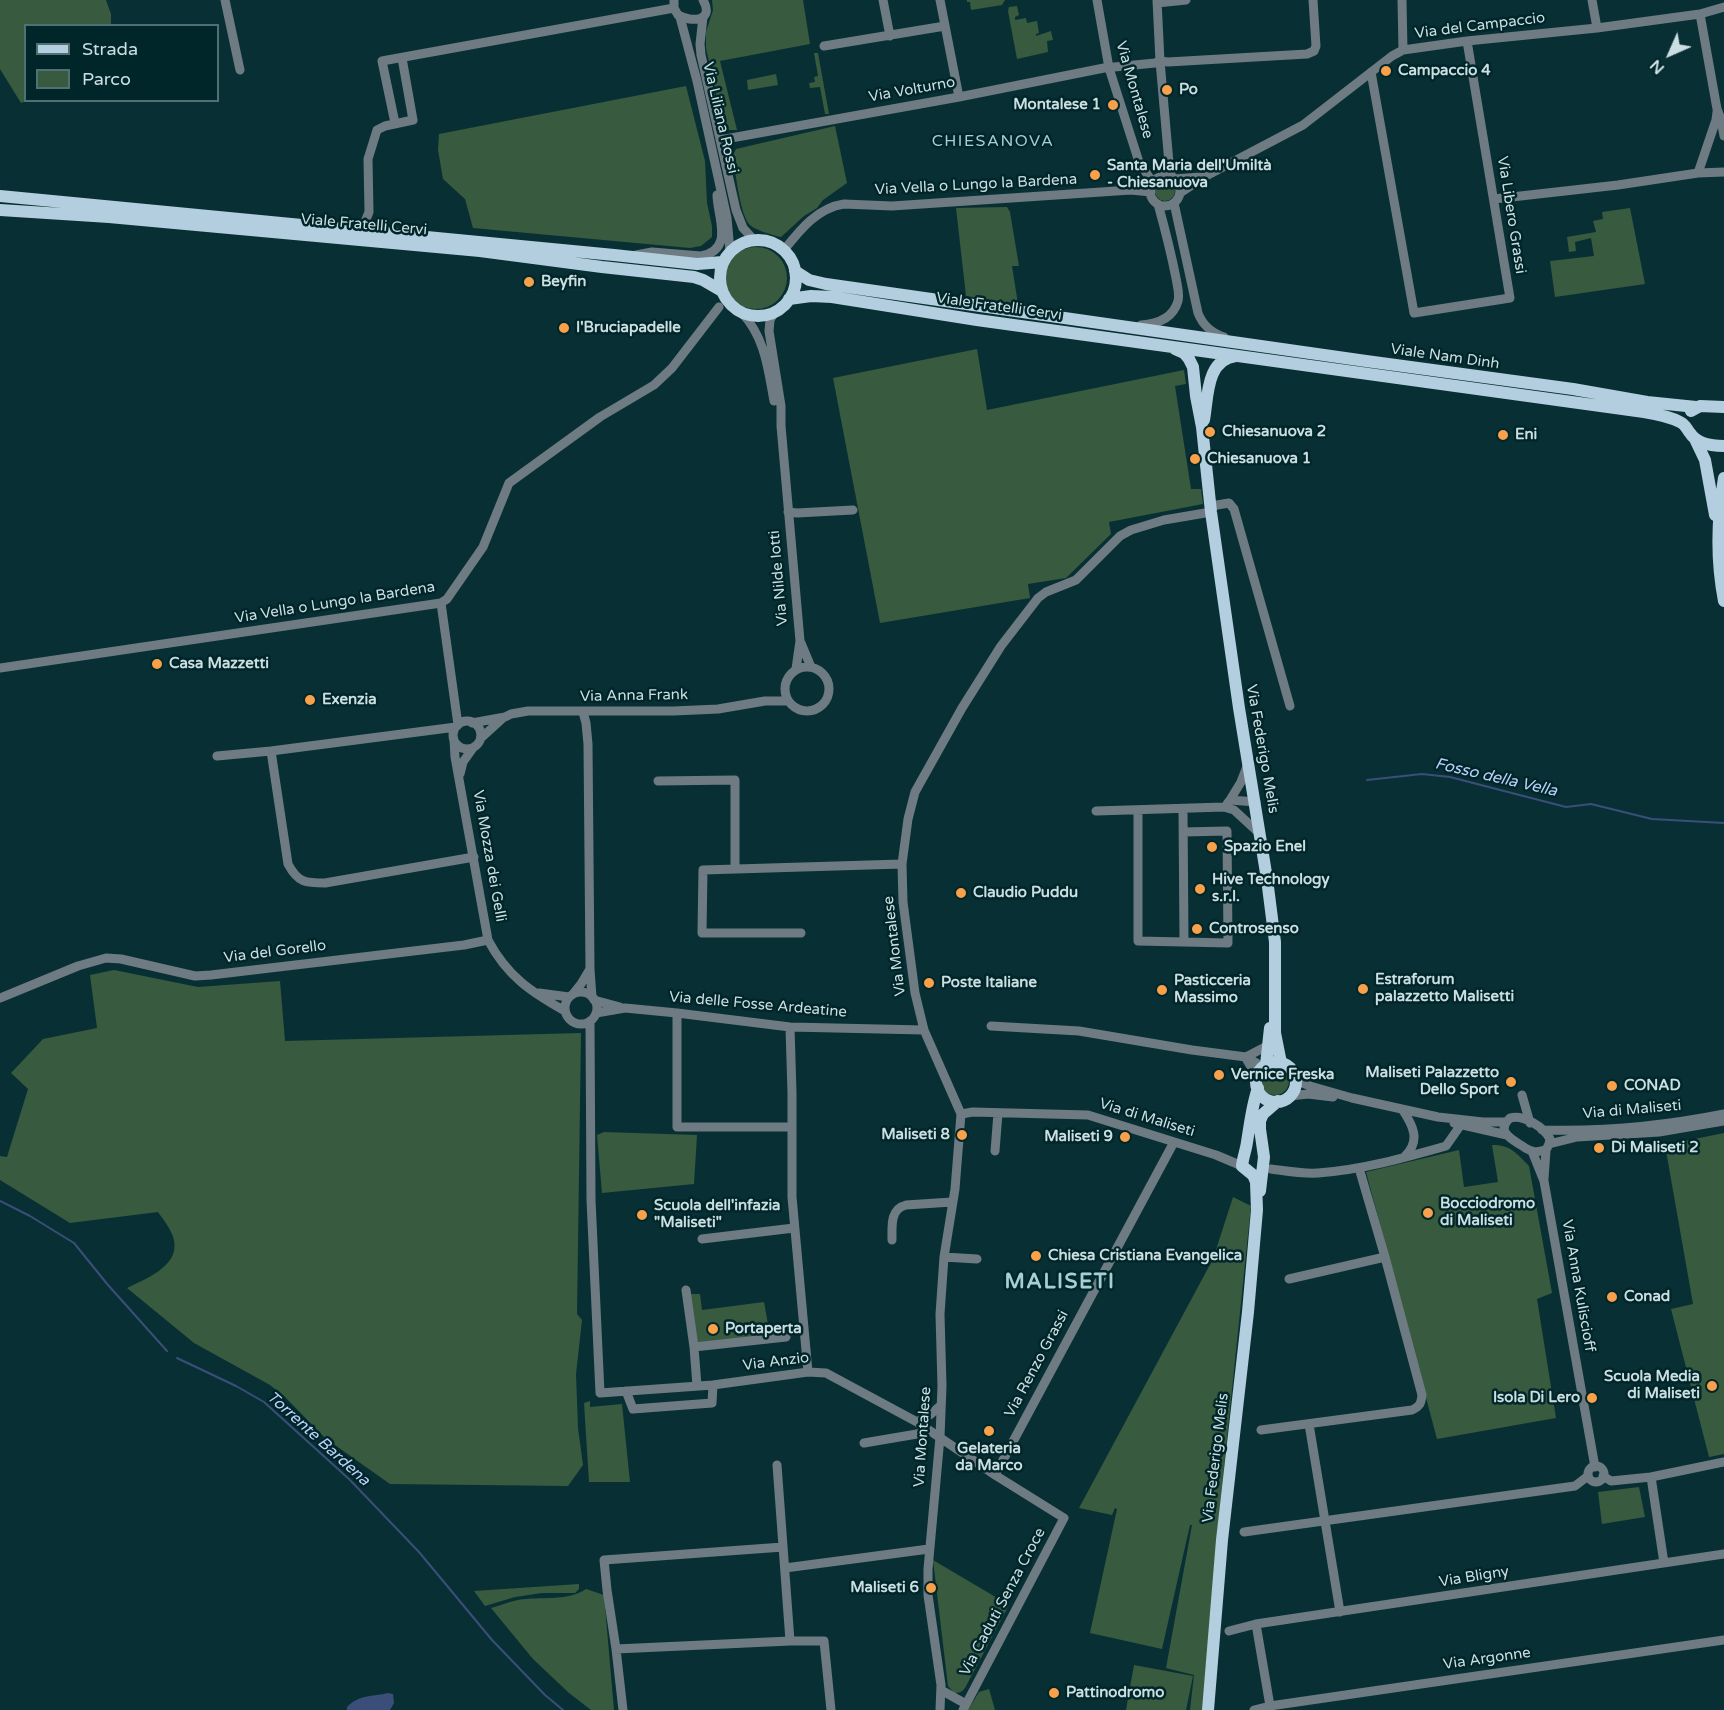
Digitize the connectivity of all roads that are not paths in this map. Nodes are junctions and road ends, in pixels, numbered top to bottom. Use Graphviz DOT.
graph roads {
  1 [pos="225,0"];
  2 [pos="703,0"];
  3 [pos="883,0"];
  4 [pos="940,0"];
  5 [pos="1097,0"];
  6 [pos="1186,0"];
  7 [pos="1313,0"];
  8 [pos="1402,0"];
  9 [pos="1592,0"];
  10 [pos="1157,2"];
  11 [pos="674,4"];
  12 [pos="1724,7"];
  13 [pos="1700,14"];
  14 [pos="680,17"];
  15 [pos="703,17"];
  16 [pos="945,26"];
  17 [pos="1597,28"];
  18 [pos="890,36"];
  19 [pos="1467,41"];
  20 [pos="824,46"];
  21 [pos="1403,50"];
  22 [pos="402,57"];
  23 [pos="1160,61"];
  24 [pos="1109,68"];
  25 [pos="240,70"];
  26 [pos="1371,72"];
  27 [pos="959,97"];
  28 [pos="1717,109"];
  29 [pos="395,123"];
  30 [pos="1724,136"];
  31 [pos="720,140"];
  32 [pos="1724,172"];
  33 [pos="1698,173"];
  34 [pos="717,174"];
  35 [pos="1204,177"];
  36 [pos="1173,179"];
  37 [pos="1152,188"];
  38 [pos="1180,193"];
  39 [pos="0,196"];
  40 [pos="1494,199"];
  41 [pos="1174,203"];
  42 [pos="1158,204"];
  43 [pos="0,210"];
  44 [pos="365,222"];
  45 [pos="754,240"];
  46 [pos="784,250"];
  47 [pos="730,251"];
  48 [pos="633,256"];
  49 [pos="723,262"];
  50 [pos="795,271"];
  51 [pos="722,291"];
  52 [pos="789,299"];
  53 [pos="719,307"];
  54 [pos="741,312"];
  55 [pos="774,313"];
  56 [pos="1130,327"];
  57 [pos="1191,336"];
  58 [pos="1235,342"];
  59 [pos="1165,345"];
  60 [pos="1205,351"];
  61 [pos="1246,356"];
  62 [pos="1720,405"];
  63 [pos="1696,407"];
  64 [pos="781,426"];
  65 [pos="1686,426"];
  66 [pos="1202,428"];
  67 [pos="1693,437"];
  68 [pos="1724,446"];
  69 [pos="1724,478"];
  70 [pos="1211,509"];
  71 [pos="853,510"];
  72 [pos="789,512"];
  73 [pos="1718,527"];
  74 [pos="1724,601"];
  75 [pos="441,603"];
  76 [pos="800,641"];
  77 [pos="811,667"];
  78 [pos="0,668"];
  79 [pos="796,669"];
  80 [pos="784,687"];
  81 [pos="765,701"];
  82 [pos="788,701"];
  83 [pos="1290,706"];
  84 [pos="583,712"];
  85 [pos="505,717"];
  86 [pos="458,728"];
  87 [pos="481,738"];
  88 [pos="473,748"];
  89 [pos="272,750"];
  90 [pos="217,756"];
  91 [pos="1248,762"];
  92 [pos="460,776"];
  93 [pos="658,781"];
  94 [pos="1256,802"];
  95 [pos="1227,804"];
  96 [pos="1183,809"];
  97 [pos="1138,810"];
  98 [pos="1234,810"];
  99 [pos="1096,812"];
  100 [pos="1184,832"];
  101 [pos="1261,834"];
  102 [pos="474,857"];
  103 [pos="902,864"];
  104 [pos="735,868"];
  105 [pos="801,933"];
  106 [pos="488,940"];
  107 [pos="1184,942"];
  108 [pos="590,969"];
  109 [pos="1276,991"];
  110 [pos="537,993"];
  111 [pos="571,996"];
  112 [pos="0,998"];
  113 [pos="593,998"];
  114 [pos="625,1008"];
  115 [pos="565,1011"];
  116 [pos="677,1013"];
  117 [pos="589,1019"];
  118 [pos="991,1026"];
  119 [pos="790,1027"];
  120 [pos="924,1030"];
  121 [pos="1267,1046"];
  122 [pos="1246,1058"];
  123 [pos="1281,1063"];
  124 [pos="1261,1074"];
  125 [pos="1296,1080"];
  126 [pos="1290,1096"];
  127 [pos="1352,1098"];
  128 [pos="1278,1101"];
  129 [pos="1402,1109"];
  130 [pos="998,1113"];
  131 [pos="961,1114"];
  132 [pos="1724,1114"];
  133 [pos="1438,1117"];
  134 [pos="1510,1119"];
  135 [pos="1724,1121"];
  136 [pos="1530,1123"];
  137 [pos="1460,1126"];
  138 [pos="792,1127"];
  139 [pos="1542,1130"];
  140 [pos="1507,1135"];
  141 [pos="1174,1142"];
  142 [pos="1548,1147"];
  143 [pos="994,1151"];
  144 [pos="1532,1151"];
  145 [pos="1403,1158"];
  146 [pos="1244,1165"];
  147 [pos="1267,1167"];
  148 [pos="1359,1168"];
  149 [pos="1544,1181"];
  150 [pos="952,1202"];
  151 [pos="1257,1210"];
  152 [pos="794,1228"];
  153 [pos="702,1239"];
  154 [pos="892,1240"];
  155 [pos="944,1257"];
  156 [pos="1385,1257"];
  157 [pos="977,1258"];
  158 [pos="1289,1279"];
  159 [pos="686,1290"];
  160 [pos="786,1337"];
  161 [pos="694,1347"];
  162 [pos="808,1372"];
  163 [pos="713,1385"];
  164 [pos="698,1386"];
  165 [pos="626,1391"];
  166 [pos="941,1405"];
  167 [pos="916,1422"];
  168 [pos="1309,1424"];
  169 [pos="929,1430"];
  170 [pos="1261,1430"];
  171 [pos="940,1437"];
  172 [pos="864,1443"];
  173 [pos="1724,1462"];
  174 [pos="777,1465"];
  175 [pos="1595,1467"];
  176 [pos="995,1475"];
  177 [pos="1588,1476"];
  178 [pos="1603,1476"];
  179 [pos="1651,1477"];
  180 [pos="1325,1520"];
  181 [pos="1244,1532"];
  182 [pos="783,1547"];
  183 [pos="929,1549"];
  184 [pos="1724,1554"];
  185 [pos="1664,1563"];
  186 [pos="785,1568"];
  187 [pos="1340,1612"];
  188 [pos="1256,1624"];
  189 [pos="1229,1631"];
  190 [pos="1724,1640"];
  191 [pos="790,1641"];
  192 [pos="616,1649"];
  193 [pos="941,1690"];
  194 [pos="1270,1706"];
  195 [pos="964,1707"];
  196 [pos="623,1710"];
  197 [pos="831,1710"];
  198 [pos="940,1710"];
  199 [pos="1208,1710"];
  200 [pos="1254,1710"];
  1 -- 25 [label="street"];
  2 -- 15 [label="street, Via Liliana Rossi"];
  3 -- 18 [label="street"];
  4 -- 16 [label="street"];
  5 -- 24 [label="street, Via Montalese"];
  6 -- 10 [label="street"];
  7 -- 23 [label="street, Via Volturno"];
  8 -- 21 [label="street"];
  9 -- 17 [label="street"];
  10 -- 23 [label="street"];
  11 -- 14 [label="street, Via Liliana Rossi"];
  11 -- 22 [label="street"];
  12 -- 13 [label="street, Via del Campaccio"];
  13 -- 17 [label="street, Via del Campaccio"];
  13 -- 28 [label="street"];
  14 -- 15 [label="street"];
  14 -- 34 [label="street, Via Liliana Rossi"];
  15 -- 31 [label="street, Via Liliana Rossi"];
  16 -- 18 [label="street"];
  16 -- 27 [label="street"];
  17 -- 19 [label="street, Via del Campaccio"];
  18 -- 20 [label="street"];
  19 -- 21 [label="street, Via del Campaccio"];
  19 -- 40 [label="street, Via Libero Grassi"];
  21 -- 26 [label="street, Via del Campaccio"];
  22 -- 29 [label="street"];
  22 -- 29 [label="street"];
  23 -- 24 [label="street, Via Volturno"];
  23 -- 36 [label="street"];
  24 -- 27 [label="street, Via Volturno"];
  24 -- 37 [label="street, Via Montalese"];
  26 -- 35 [label="street, Via del Campaccio"];
  26 -- 40 [label="street, Via Libero Grassi"];
  27 -- 31 [label="street, Via Volturno"];
  28 -- 30 [label="street"];
  28 -- 33 [label="street"];
  29 -- 44 [label="street"];
  31 -- 45 [label="street, Via Liliana Rossi"];
  32 -- 33 [label="street"];
  33 -- 40 [label="street"];
  34 -- 47 [label="street, Via Liliana Rossi"];
  34 -- 48 [label="street"];
  35 -- 36 [label="street, Via del Campaccio"];
  35 -- 38 [label="street, Via del Campaccio"];
  36 -- 37 [label="street"];
  36 -- 38 [label="street"];
  37 -- 42 [label="street, Via Montalese"];
  37 -- 46 [label="street, Via Vella o Lungo la Bardena"];
  38 -- 41 [label="street"];
  39 -- 48 [label="main road, Viale Fratelli Cervi"];
  41 -- 42 [label="street"];
  41 -- 58 [label="street"];
  42 -- 56 [label="street, Via Montalese"];
  43 -- 51 [label="main road, Viale Fratelli Cervi"];
  45 -- 46 [label="main road"];
  45 -- 47 [label="main road"];
  46 -- 50 [label="main road"];
  47 -- 49 [label="main road"];
  48 -- 49 [label="main road, Viale Fratelli Cervi"];
  49 -- 51 [label="main road"];
  50 -- 52 [label="main road"];
  50 -- 56 [label="main road, Viale Fratelli Cervi"];
  51 -- 54 [label="main road, Viale Fratelli Cervi"];
  52 -- 55 [label="main road"];
  52 -- 59 [label="main road, Viale Fratelli Cervi"];
  53 -- 75 [label="street, Via Vella o Lungo la Bardena"];
  54 -- 55 [label="main road"];
  54 -- 64 [label="street"];
  55 -- 64 [label="street"];
  56 -- 57 [label="main road, Viale Fratelli Cervi"];
  57 -- 58 [label="main road, Viale Nam Dinh"];
  58 -- 63 [label="main road, Viale Nam Dinh"];
  59 -- 60 [label="main road, Viale Fratelli Cervi"];
  59 -- 66 [label="main road"];
  60 -- 61 [label="main road, Viale Nam Dinh"];
  61 -- 65 [label="main road, Viale Nam Dinh"];
  61 -- 66 [label="main road"];
  62 -- 63 [label="main road, Viale Nam Dinh"];
  63 -- 65 [label="main road"];
  64 -- 72 [label="street, Via Nilde Iotti"];
  65 -- 67 [label="main road"];
  66 -- 70 [label="main road"];
  67 -- 68 [label="main road"];
  67 -- 73 [label="main road"];
  69 -- 73 [label="main road"];
  70 -- 83 [label="street"];
  70 -- 91 [label="main road, Via Federigo Melis"];
  70 -- 103 [label="street, Via Montalese"];
  71 -- 72 [label="street, Via Nilde Iotti"];
  72 -- 76 [label="street, Via Nilde Iotti"];
  73 -- 74 [label="main road"];
  75 -- 78 [label="street, Via Vella o Lungo la Bardena"];
  75 -- 86 [label="street"];
  76 -- 77 [label="street"];
  76 -- 79 [label="street"];
  77 -- 79 [label="street"];
  77 -- 82 [label="street"];
  79 -- 80 [label="street"];
  80 -- 81 [label="street"];
  80 -- 82 [label="street"];
  81 -- 82 [label="street, Via Anna Frank"];
  81 -- 84 [label="street, Via Anna Frank"];
  84 -- 85 [label="street, Via Anna Frank"];
  84 -- 108 [label="street"];
  85 -- 86 [label="street, Via Anna Frank"];
  85 -- 87 [label="street, Via Anna Frank"];
  86 -- 87 [label="street"];
  86 -- 88 [label="street"];
  86 -- 89 [label="street, Via Anna Frank"];
  86 -- 92 [label="street, Via Mozza dei Gelli"];
  87 -- 88 [label="street, Via Mozza dei Gelli"];
  88 -- 92 [label="street, Via Mozza dei Gelli"];
  89 -- 90 [label="street, Via Anna Frank"];
  89 -- 102 [label="street"];
  91 -- 94 [label="main road, Via Federigo Melis"];
  91 -- 95 [label="street"];
  92 -- 102 [label="street, Via Mozza dei Gelli"];
  93 -- 104 [label="street"];
  94 -- 95 [label="street"];
  94 -- 98 [label="street"];
  94 -- 101 [label="main road, Via Federigo Melis"];
  95 -- 96 [label="street"];
  95 -- 98 [label="street"];
  96 -- 97 [label="street"];
  96 -- 100 [label="street"];
  97 -- 99 [label="street"];
  97 -- 107 [label="street"];
  98 -- 101 [label="street"];
  100 -- 107 [label="street"];
  100 -- 107 [label="street"];
  101 -- 109 [label="main road, Via Federigo Melis"];
  102 -- 106 [label="street, Via Mozza dei Gelli"];
  103 -- 104 [label="street"];
  103 -- 120 [label="street, Via Montalese"];
  104 -- 105 [label="street"];
  106 -- 110 [label="street"];
  106 -- 112 [label="street, Via del Gorello"];
  108 -- 111 [label="street"];
  108 -- 113 [label="street"];
  109 -- 121 [label="main road, Via Federigo Melis"];
  109 -- 123 [label="main road, Via Federigo Melis"];
  110 -- 111 [label="street"];
  110 -- 115 [label="street"];
  111 -- 113 [label="street"];
  111 -- 115 [label="street"];
  113 -- 114 [label="street, Via delle Fosse Ardeatine"];
  113 -- 117 [label="street"];
  114 -- 116 [label="street, Via delle Fosse Ardeatine"];
  114 -- 117 [label="street, Via delle Fosse Ardeatine"];
  115 -- 117 [label="street"];
  116 -- 119 [label="street, Via delle Fosse Ardeatine"];
  116 -- 138 [label="street"];
  117 -- 165 [label="street, Via Anzio"];
  118 -- 122 [label="street"];
  119 -- 120 [label="street, Via delle Fosse Ardeatine"];
  119 -- 138 [label="street"];
  120 -- 131 [label="street, Via Montalese"];
  121 -- 122 [label="street"];
  121 -- 124 [label="main road, Via Federigo Melis"];
  122 -- 124 [label="street"];
  123 -- 124 [label="main road"];
  123 -- 125 [label="main road"];
  124 -- 128 [label="main road"];
  124 -- 146 [label="main road, Via Federigo Melis"];
  125 -- 126 [label="main road"];
  125 -- 127 [label="street, Via di Maliseti"];
  126 -- 127 [label="street, Via di Maliseti"];
  126 -- 128 [label="main road, Via Federigo Melis"];
  127 -- 129 [label="street, Via di Maliseti"];
  128 -- 147 [label="main road, Via Federigo Melis"];
  129 -- 133 [label="street, Via di Maliseti"];
  129 -- 145 [label="street"];
  130 -- 131 [label="street, Via di Maliseti"];
  130 -- 141 [label="street, Via di Maliseti"];
  130 -- 143 [label="street"];
  131 -- 150 [label="street, Via Montalese"];
  132 -- 139 [label="street, Via di Maliseti"];
  133 -- 134 [label="street, Via di Maliseti"];
  133 -- 137 [label="street, Via di Maliseti"];
  134 -- 136 [label="street, Via di Maliseti"];
  134 -- 136 [label="street"];
  134 -- 140 [label="street"];
  135 -- 142 [label="street, Via di Maliseti"];
  136 -- 139 [label="street, Via di Maliseti"];
  137 -- 140 [label="street, Via di Maliseti"];
  137 -- 145 [label="street"];
  138 -- 152 [label="street"];
  139 -- 142 [label="street"];
  140 -- 144 [label="street, Via di Maliseti"];
  141 -- 146 [label="street, Via di Maliseti"];
  141 -- 176 [label="street, Via Renzo Grassi"];
  142 -- 144 [label="street, Via di Maliseti"];
  142 -- 149 [label="street"];
  144 -- 149 [label="street"];
  145 -- 148 [label="street"];
  146 -- 147 [label="main road"];
  146 -- 151 [label="main road, Via Federigo Melis"];
  147 -- 148 [label="street"];
  147 -- 151 [label="main road, Via Federigo Melis"];
  148 -- 156 [label="street"];
  149 -- 175 [label="street, Via Anna Kuliscioff"];
  150 -- 154 [label="street"];
  150 -- 155 [label="street, Via Montalese"];
  151 -- 199 [label="main road, Via Federigo Melis"];
  152 -- 153 [label="street"];
  152 -- 162 [label="street"];
  155 -- 157 [label="street"];
  155 -- 166 [label="street, Via Montalese"];
  156 -- 158 [label="street"];
  156 -- 168 [label="street"];
  159 -- 161 [label="street"];
  160 -- 161 [label="street"];
  161 -- 164 [label="street"];
  162 -- 163 [label="street, Via Anzio"];
  162 -- 167 [label="street, Via Anzio"];
  163 -- 164 [label="street, Via Anzio"];
  163 -- 165 [label="street"];
  164 -- 165 [label="street, Via Anzio"];
  166 -- 167 [label="street"];
  166 -- 171 [label="street, Via Montalese"];
  167 -- 169 [label="street, Via Anzio"];
  168 -- 170 [label="street"];
  168 -- 180 [label="street"];
  169 -- 171 [label="street, Via Anzio"];
  169 -- 172 [label="street"];
  171 -- 176 [label="street, Via Caduti Senza Croce"];
  171 -- 183 [label="street, Via Montalese"];
  173 -- 179 [label="street"];
  174 -- 182 [label="street"];
  175 -- 177 [label="street"];
  175 -- 178 [label="street"];
  176 -- 195 [label="street, Via Caduti Senza Croce"];
  177 -- 178 [label="street"];
  177 -- 180 [label="street"];
  178 -- 179 [label="street"];
  179 -- 185 [label="street"];
  180 -- 181 [label="street"];
  180 -- 187 [label="street"];
  182 -- 186 [label="street"];
  182 -- 192 [label="street"];
  183 -- 186 [label="street"];
  183 -- 193 [label="street, Via Montalese"];
  184 -- 185 [label="street, Via Bligny"];
  185 -- 187 [label="street, Via Bligny"];
  186 -- 191 [label="street"];
  187 -- 188 [label="street, Via Bligny"];
  188 -- 189 [label="street, Via Bligny"];
  188 -- 194 [label="street"];
  190 -- 194 [label="street, Via Argonne"];
  191 -- 192 [label="street"];
  191 -- 197 [label="street"];
  192 -- 196 [label="street"];
  193 -- 195 [label="street, Via Caduti Senza Croce"];
  193 -- 198 [label="street, Via Montalese"];
  194 -- 200 [label="street, Via Argonne"];
}
